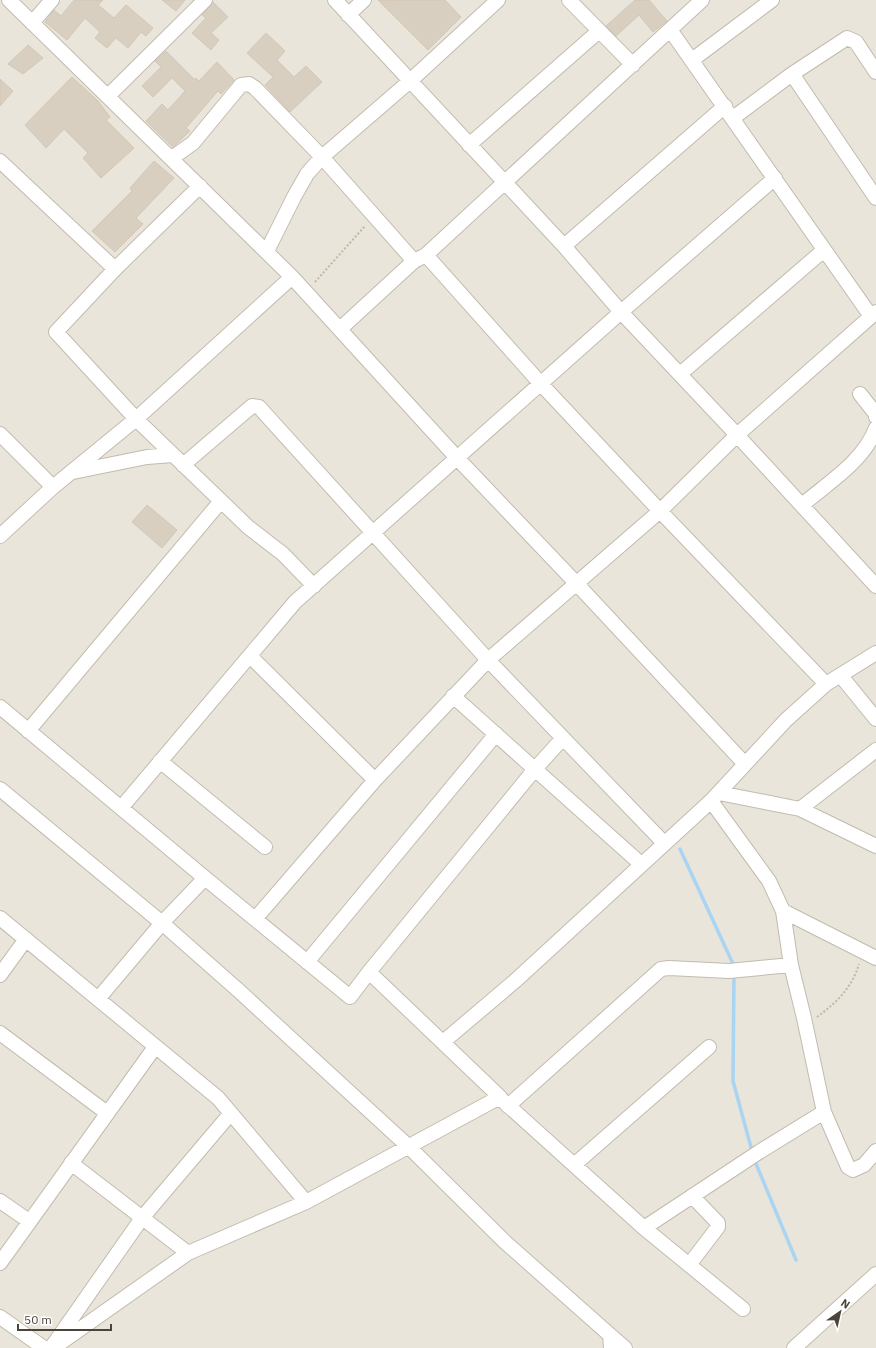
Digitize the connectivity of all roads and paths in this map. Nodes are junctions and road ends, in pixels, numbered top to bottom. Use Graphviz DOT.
graph roads {
  1 [pos="9,0"];
  2 [pos="52,0"];
  3 [pos="335,0"];
  4 [pos="364,0"];
  5 [pos="498,0"];
  6 [pos="569,0"];
  7 [pos="702,0"];
  8 [pos="772,0"];
  9 [pos="199,2"];
  10 [pos="348,15"];
  11 [pos="32,23"];
  12 [pos="599,31"];
  13 [pos="671,31"];
  14 [pos="692,60"];
  15 [pos="633,65"];
  16 [pos="876,72"];
  17 [pos="792,74"];
  18 [pos="410,82"];
  19 [pos="108,96"];
  20 [pos="729,112"];
  21 [pos="469,145"];
  22 [pos="322,157"];
  23 [pos="172,158"];
  24 [pos="0,161"];
  25 [pos="775,178"];
  26 [pos="504,182"];
  27 [pos="200,186"];
  28 [pos="876,198"];
  29 [pos="374,216"];
  30 [pos="564,246"];
  31 [pos="824,250"];
  32 [pos="267,251"];
  33 [pos="420,258"];
  34 [pos="115,269"];
  35 [pos="292,277"];
  36 [pos="306,292"];
  37 [pos="621,312"];
  38 [pos="873,314"];
  39 [pos="340,329"];
  40 [pos="680,374"];
  41 [pos="541,384"];
  42 [pos="860,394"];
  43 [pos="876,417"];
  44 [pos="136,419"];
  45 [pos="876,428"];
  46 [pos="0,434"];
  47 [pos="737,435"];
  48 [pos="173,455"];
  49 [pos="458,459"];
  50 [pos="183,465"];
  51 [pos="71,472"];
  52 [pos="53,487"];
  53 [pos="221,501"];
  54 [pos="802,505"];
  55 [pos="660,511"];
  56 [pos="372,533"];
  57 [pos="0,536"];
  58 [pos="576,583"];
  59 [pos="314,586"];
  60 [pos="876,586"];
  61 [pos="876,653"];
  62 [pos="250,656"];
  63 [pos="488,660"];
  64 [pos="841,676"];
  65 [pos="826,684"];
  66 [pos="453,696"];
  67 [pos="0,707"];
  68 [pos="876,719"];
  69 [pos="28,731"];
  70 [pos="496,734"];
  71 [pos="563,738"];
  72 [pos="876,750"];
  73 [pos="160,761"];
  74 [pos="745,764"];
  75 [pos="535,769"];
  76 [pos="375,780"];
  77 [pos="0,789"];
  78 [pos="715,797"];
  79 [pos="121,808"];
  80 [pos="800,809"];
  81 [pos="664,843"];
  82 [pos="876,846"];
  83 [pos="265,847"];
  84 [pos="641,864"];
  85 [pos="205,878"];
  86 [pos="783,911"];
  87 [pos="0,918"];
  88 [pos="255,919"];
  89 [pos="162,923"];
  90 [pos="26,939"];
  91 [pos="863,951"];
  92 [pos="876,958"];
  93 [pos="307,962"];
  94 [pos="791,965"];
  95 [pos="369,972"];
  96 [pos="0,975"];
  97 [pos="98,999"];
  98 [pos="806,1026"];
  99 [pos="0,1033"];
  100 [pos="443,1042"];
  101 [pos="155,1046"];
  102 [pos="709,1047"];
  103 [pos="504,1102"];
  104 [pos="824,1112"];
  105 [pos="107,1113"];
  106 [pos="231,1113"];
  107 [pos="409,1147"];
  108 [pos="876,1151"];
  109 [pos="71,1163"];
  110 [pos="574,1165"];
  111 [pos="692,1196"];
  112 [pos="0,1201"];
  113 [pos="306,1202"];
  114 [pos="142,1218"];
  115 [pos="29,1221"];
  116 [pos="644,1228"];
  117 [pos="188,1253"];
  118 [pos="0,1263"];
  119 [pos="689,1265"];
  120 [pos="876,1274"];
  121 [pos="743,1309"];
  122 [pos="0,1317"];
  123 [pos="610,1342"];
  124 [pos="44,1348"];
  125 [pos="52,1348"];
  126 [pos="625,1348"];
  127 [pos="794,1348"];
  1 -- 11 [label="street"];
  2 -- 11 [label="street"];
  3 -- 10 [label="street"];
  4 -- 10 [label="street"];
  5 -- 18 [label="street"];
  6 -- 12 [label="street"];
  7 -- 13 [label="street"];
  8 -- 14 [label="street"];
  9 -- 19 [label="street"];
  10 -- 18 [label="street"];
  11 -- 19 [label="street"];
  12 -- 15 [label="street"];
  12 -- 21 [label="street"];
  13 -- 14 [label="street"];
  13 -- 15 [label="street"];
  14 -- 20 [label="street"];
  15 -- 26 [label="street"];
  16 -- 17 [label="street"];
  17 -- 20 [label="street"];
  17 -- 28 [label="street"];
  18 -- 21 [label="street"];
  18 -- 22 [label="street"];
  19 -- 23 [label="street"];
  20 -- 25 [label="street"];
  20 -- 30 [label="street"];
  21 -- 26 [label="street"];
  22 -- 23 [label="street"];
  22 -- 29 [label="street"];
  22 -- 32 [label="street"];
  23 -- 27 [label="street"];
  24 -- 34 [label="street"];
  25 -- 31 [label="street"];
  25 -- 37 [label="street"];
  26 -- 30 [label="street"];
  26 -- 33 [label="street"];
  27 -- 32 [label="street"];
  27 -- 34 [label="street"];
  29 -- 33 [label="street"];
  29 -- 36 [label="path"];
  30 -- 37 [label="street"];
  31 -- 38 [label="street"];
  31 -- 40 [label="street"];
  32 -- 35 [label="street"];
  33 -- 39 [label="street"];
  33 -- 41 [label="street"];
  34 -- 44 [label="street"];
  35 -- 36 [label="street"];
  35 -- 44 [label="street"];
  36 -- 39 [label="street"];
  37 -- 40 [label="street"];
  37 -- 41 [label="street"];
  38 -- 47 [label="street"];
  39 -- 49 [label="street"];
  40 -- 47 [label="street"];
  41 -- 49 [label="street"];
  41 -- 55 [label="street"];
  42 -- 43 [label="street"];
  44 -- 48 [label="street"];
  44 -- 51 [label="street"];
  45 -- 54 [label="street"];
  46 -- 52 [label="street"];
  47 -- 54 [label="street"];
  47 -- 55 [label="street"];
  48 -- 50 [label="street"];
  48 -- 51 [label="street"];
  49 -- 56 [label="street"];
  49 -- 58 [label="street"];
  50 -- 53 [label="street"];
  50 -- 56 [label="street"];
  51 -- 52 [label="street"];
  52 -- 57 [label="street"];
  53 -- 59 [label="street"];
  53 -- 69 [label="street"];
  54 -- 60 [label="street"];
  55 -- 58 [label="street"];
  55 -- 65 [label="street"];
  56 -- 59 [label="street"];
  56 -- 63 [label="street"];
  58 -- 63 [label="street"];
  58 -- 74 [label="street"];
  59 -- 62 [label="street"];
  61 -- 64 [label="street"];
  62 -- 73 [label="street"];
  62 -- 76 [label="street"];
  63 -- 66 [label="street"];
  63 -- 71 [label="street"];
  64 -- 65 [label="street"];
  64 -- 68 [label="street"];
  65 -- 74 [label="street"];
  66 -- 70 [label="street"];
  66 -- 76 [label="street"];
  67 -- 69 [label="street"];
  69 -- 79 [label="street"];
  70 -- 75 [label="street"];
  70 -- 93 [label="street"];
  71 -- 75 [label="street"];
  71 -- 81 [label="street"];
  72 -- 80 [label="street"];
  73 -- 79 [label="street"];
  73 -- 83 [label="street"];
  74 -- 78 [label="street"];
  75 -- 84 [label="street"];
  75 -- 95 [label="street"];
  76 -- 88 [label="street"];
  77 -- 89 [label="street"];
  78 -- 80 [label="street"];
  78 -- 81 [label="street"];
  78 -- 86 [label="street"];
  79 -- 85 [label="street"];
  80 -- 82 [label="street"];
  81 -- 84 [label="street"];
  84 -- 100 [label="street"];
  85 -- 88 [label="street"];
  85 -- 89 [label="street"];
  86 -- 91 [label="street"];
  86 -- 94 [label="street"];
  87 -- 90 [label="street"];
  88 -- 93 [label="street"];
  89 -- 97 [label="street"];
  89 -- 107 [label="street"];
  90 -- 96 [label="street"];
  90 -- 97 [label="street"];
  91 -- 92 [label="street"];
  91 -- 98 [label="path"];
  93 -- 95 [label="street"];
  94 -- 98 [label="street"];
  94 -- 103 [label="street"];
  95 -- 100 [label="street"];
  97 -- 101 [label="street"];
  98 -- 104 [label="street"];
  99 -- 105 [label="street"];
  100 -- 103 [label="street"];
  101 -- 105 [label="street"];
  101 -- 106 [label="street"];
  102 -- 110 [label="street"];
  103 -- 107 [label="street"];
  103 -- 110 [label="street"];
  104 -- 108 [label="street"];
  104 -- 111 [label="street"];
  105 -- 109 [label="street"];
  106 -- 113 [label="street"];
  106 -- 114 [label="street"];
  107 -- 113 [label="street"];
  107 -- 123 [label="street"];
  109 -- 114 [label="street"];
  109 -- 115 [label="street"];
  110 -- 116 [label="street"];
  111 -- 116 [label="street"];
  111 -- 119 [label="street"];
  112 -- 115 [label="street"];
  113 -- 117 [label="street"];
  114 -- 117 [label="street"];
  114 -- 125 [label="street"];
  115 -- 118 [label="street"];
  116 -- 119 [label="street"];
  117 -- 125 [label="street"];
  119 -- 121 [label="street"];
  120 -- 127 [label="street"];
  122 -- 124 [label="street"];
  123 -- 126 [label="street"];
}
